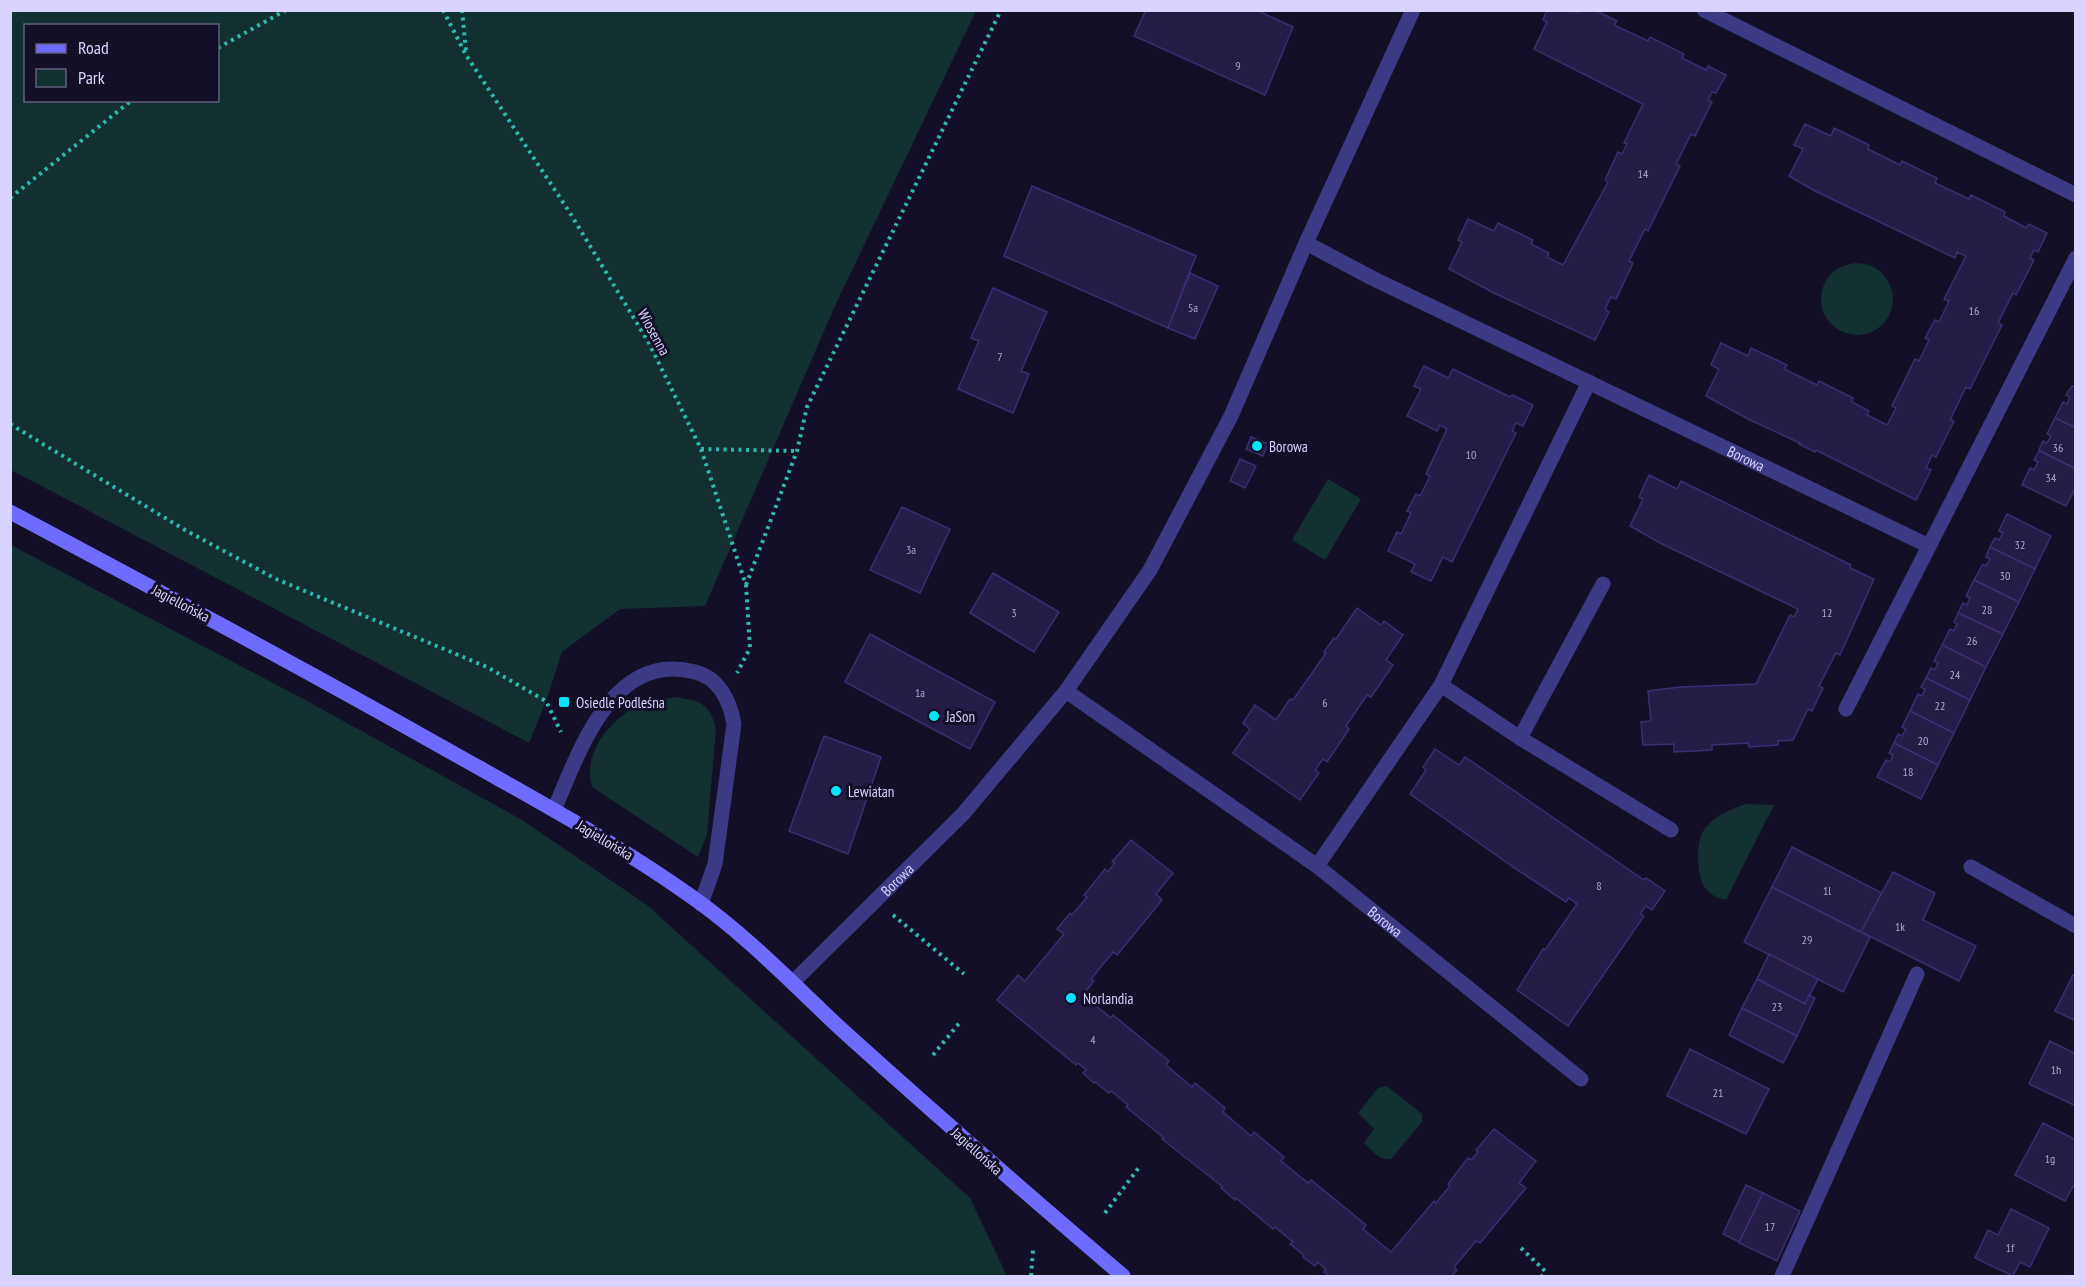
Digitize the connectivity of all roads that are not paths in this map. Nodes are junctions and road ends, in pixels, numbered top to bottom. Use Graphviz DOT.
graph roads {
  1 [pos="1413,10"];
  2 [pos="1704,10"];
  3 [pos="2076,195"];
  4 [pos="1306,243"];
  5 [pos="2076,258"];
  6 [pos="1589,382"];
  7 [pos="10,512"];
  8 [pos="1929,546"];
  9 [pos="1603,584"];
  10 [pos="1441,684"];
  11 [pos="1066,692"];
  12 [pos="1846,709"];
  13 [pos="1520,738"];
  14 [pos="554,810"];
  15 [pos="1671,830"];
  16 [pos="1317,866"];
  17 [pos="1971,867"];
  18 [pos="701,904"];
  19 [pos="2076,926"];
  20 [pos="1917,974"];
  21 [pos="793,982"];
  22 [pos="1581,1079"];
  23 [pos="1123,1276"];
  24 [pos="1782,1276"];
  1 -- 4 [label="street, Borowa"];
  2 -- 3 [label="street"];
  4 -- 6 [label="street, Borowa"];
  4 -- 11 [label="street, Borowa"];
  5 -- 8 [label="street"];
  6 -- 8 [label="street, Borowa"];
  6 -- 10 [label="street"];
  7 -- 14 [label="street, Jagiellońska"];
  8 -- 12 [label="street"];
  9 -- 13 [label="street"];
  10 -- 13 [label="street"];
  10 -- 16 [label="street"];
  11 -- 16 [label="street, Borowa"];
  11 -- 21 [label="street, Borowa"];
  13 -- 15 [label="street"];
  14 -- 18 [label="street, Jagiellońska"];
  14 -- 18 [label="street"];
  16 -- 22 [label="street, Borowa"];
  17 -- 19 [label="street"];
  18 -- 21 [label="street, Jagiellońska"];
  20 -- 24 [label="street"];
  21 -- 23 [label="street, Jagiellońska"];
}
